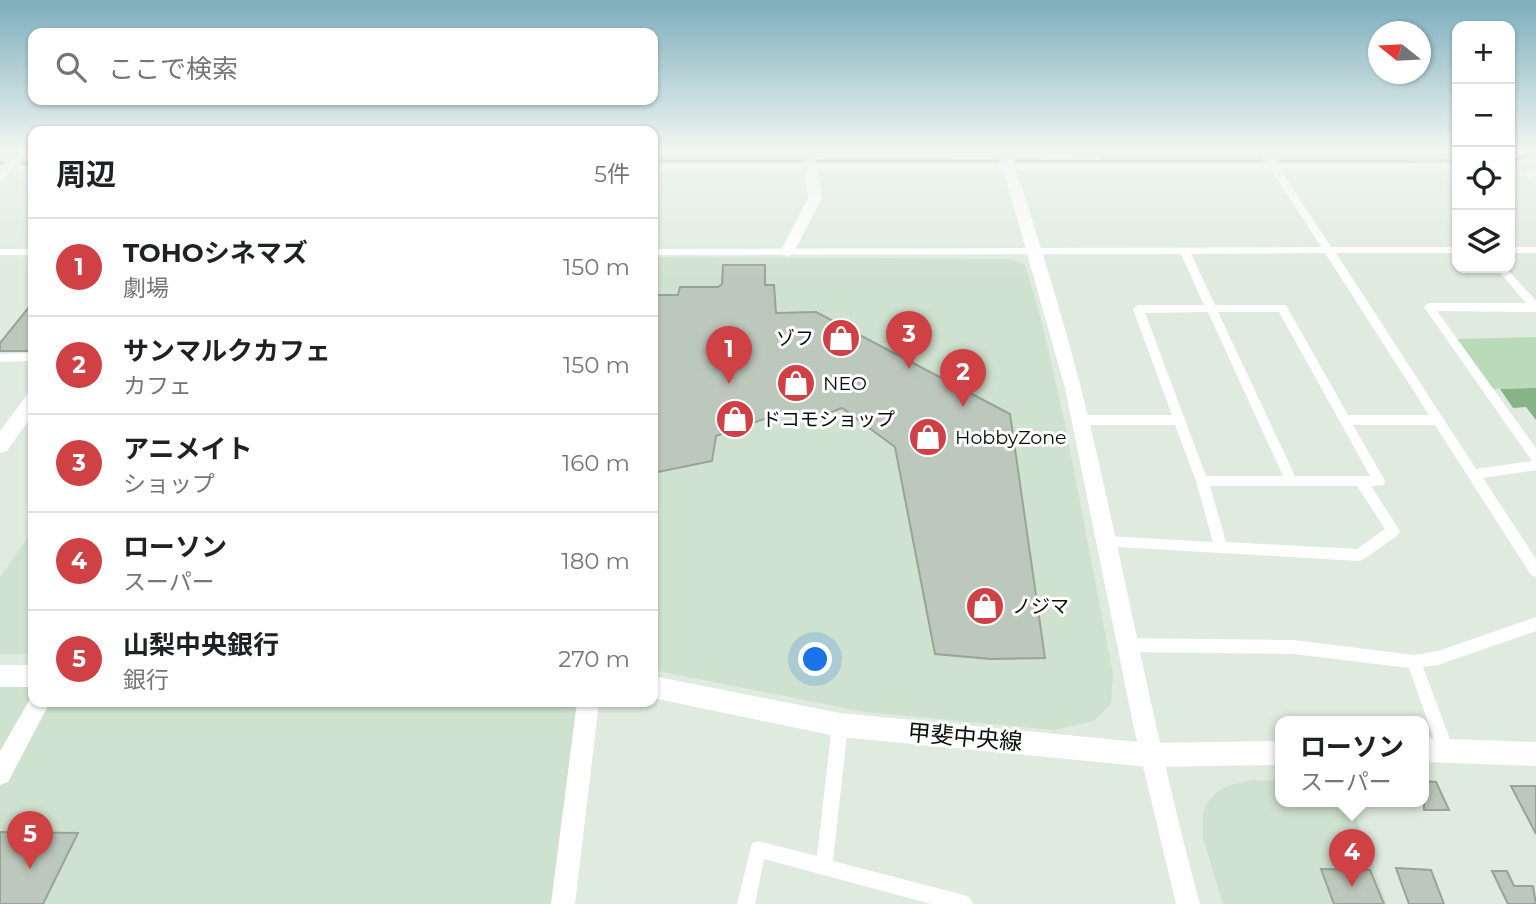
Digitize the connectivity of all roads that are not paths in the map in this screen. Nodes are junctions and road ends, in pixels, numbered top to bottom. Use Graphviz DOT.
graph roads {
  1 [pos="814,193"];
  2 [pos="1017,193"];
  3 [pos="1292,193"];
  4 [pos="1452,250"];
  5 [pos="1515,250"];
  6 [pos="1536,250"];
  7 [pos="1185,251"];
  8 [pos="1330,251"];
  9 [pos="0,252"];
  10 [pos="28,252"];
  11 [pos="658,252"];
  12 [pos="787,252"];
  13 [pos="1035,252"];
  14 [pos="1505,273"];
  15 [pos="1211,308"];
  16 [pos="1536,308"];
  17 [pos="28,357"];
  18 [pos="0,358"];
  19 [pos="28,407"];
  20 [pos="1080,420"];
  21 [pos="1180,420"];
  22 [pos="1345,420"];
  23 [pos="1439,420"];
  24 [pos="0,446"];
  25 [pos="1536,457"];
  26 [pos="1536,465"];
  27 [pos="1474,474"];
  28 [pos="1202,481"];
  29 [pos="1292,482"];
  30 [pos="1362,483"];
  31 [pos="1106,542"];
  32 [pos="1221,548"];
  33 [pos="1536,571"];
  34 [pos="1536,624"];
  35 [pos="1126,645"];
  36 [pos="1414,662"];
  37 [pos="0,676"];
  38 [pos="28,676"];
  39 [pos="658,688"];
  40 [pos="36,707"];
  41 [pos="587,707"];
  42 [pos="1427,716"];
  43 [pos="840,725"];
  44 [pos="1429,725"];
  45 [pos="1435,750"];
  46 [pos="1275,753"];
  47 [pos="1536,754"];
  48 [pos="1149,755"];
  49 [pos="0,774"];
  50 [pos="824,867"];
  51 [pos="562,904"];
  52 [pos="746,904"];
  53 [pos="964,904"];
  54 [pos="1188,904"];
  1 -- 12 [label="street"];
  2 -- 13 [label="street"];
  3 -- 8 [label="street"];
  4 -- 8 [label="street"];
  5 -- 6 [label="street"];
  7 -- 8 [label="street"];
  7 -- 13 [label="street"];
  7 -- 15 [label="street"];
  8 -- 23 [label="street"];
  9 -- 10 [label="street"];
  11 -- 12 [label="street"];
  12 -- 13 [label="street"];
  13 -- 20 [label="street"];
  14 -- 16 [label="street"];
  15 -- 21 [label="street"];
  15 -- 22 [label="street"];
  15 -- 29 [label="street"];
  16 -- 25 [label="street"];
  17 -- 18 [label="street"];
  19 -- 24 [label="main road"];
  20 -- 21 [label="street"];
  20 -- 31 [label="street"];
  21 -- 28 [label="street"];
  22 -- 23 [label="street"];
  22 -- 30 [label="street"];
  23 -- 27 [label="street"];
  26 -- 27 [label="street"];
  27 -- 33 [label="street"];
  28 -- 29 [label="street"];
  28 -- 32 [label="street"];
  29 -- 30 [label="street"];
  30 -- 32 [label="street"];
  31 -- 32 [label="street"];
  31 -- 35 [label="street"];
  34 -- 36 [label="street"];
  35 -- 36 [label="street"];
  35 -- 48 [label="street"];
  36 -- 42 [label="street"];
  37 -- 38 [label="main road"];
  39 -- 43 [label="main road, 甲斐中央線"];
  40 -- 49 [label="street"];
  41 -- 51 [label="street"];
  43 -- 48 [label="main road, 甲斐中央線"];
  43 -- 50 [label="street"];
  44 -- 45 [label="street"];
  45 -- 47 [label="main road"];
  46 -- 48 [label="main road, 甲斐中央線"];
  48 -- 54 [label="street"];
  50 -- 52 [label="street"];
  50 -- 53 [label="street"];
}
